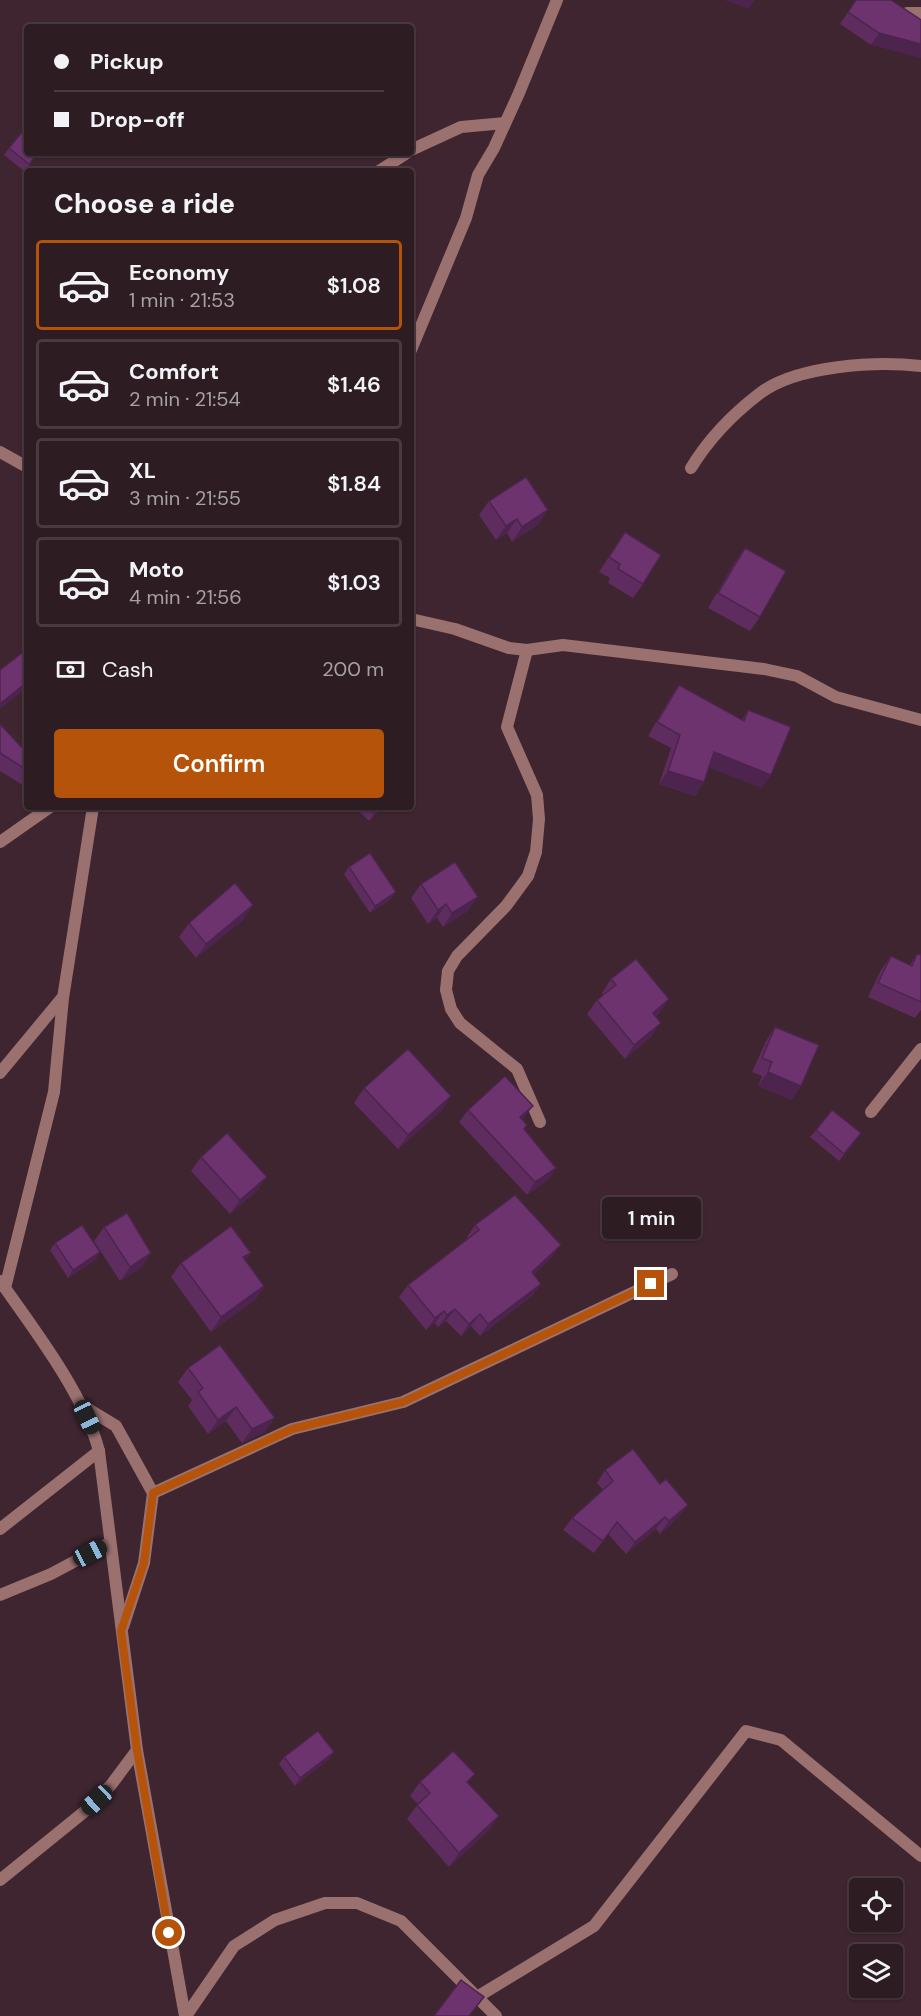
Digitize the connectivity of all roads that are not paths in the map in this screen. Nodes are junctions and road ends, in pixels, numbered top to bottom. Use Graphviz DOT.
graph roads {
  1 [pos="557,0"];
  2 [pos="907,13"];
  3 [pos="921,13"];
  4 [pos="505,123"];
  5 [pos="414,149"];
  6 [pos="402,156"];
  7 [pos="384,168"];
  8 [pos="414,336"];
  9 [pos="921,366"];
  10 [pos="0,452"];
  11 [pos="24,465"];
  12 [pos="691,468"];
  13 [pos="414,621"];
  14 [pos="527,650"];
  15 [pos="921,720"];
  16 [pos="46,810"];
  17 [pos="93,810"];
  18 [pos="0,842"];
  19 [pos="63,998"];
  20 [pos="921,1049"];
  21 [pos="0,1073"];
  22 [pos="871,1112"];
  23 [pos="540,1122"];
  24 [pos="672,1274"];
  25 [pos="3,1285"];
  26 [pos="82,1405"];
  27 [pos="99,1451"];
  28 [pos="153,1493"];
  29 [pos="0,1529"];
  30 [pos="109,1542"];
  31 [pos="0,1595"];
  32 [pos="121,1631"];
  33 [pos="137,1750"];
  34 [pos="921,1856"];
  35 [pos="0,1880"];
  36 [pos="477,1997"];
  37 [pos="185,2016"];
  38 [pos="496,2016"];
  1 -- 4 [label="street"];
  2 -- 3 [label="street"];
  4 -- 5 [label="street"];
  4 -- 8 [label="street"];
  6 -- 7 [label="street"];
  9 -- 12 [label="street"];
  10 -- 11 [label="street"];
  13 -- 14 [label="street"];
  14 -- 15 [label="street"];
  14 -- 23 [label="street"];
  16 -- 18 [label="street"];
  17 -- 19 [label="street"];
  19 -- 21 [label="street"];
  19 -- 25 [label="street"];
  20 -- 22 [label="street"];
  24 -- 28 [label="street"];
  25 -- 26 [label="street"];
  26 -- 27 [label="street"];
  26 -- 28 [label="street"];
  27 -- 29 [label="street"];
  27 -- 30 [label="street"];
  28 -- 32 [label="street"];
  30 -- 31 [label="street"];
  30 -- 32 [label="street"];
  32 -- 33 [label="street"];
  33 -- 35 [label="street"];
  33 -- 37 [label="street"];
  34 -- 36 [label="street"];
  36 -- 37 [label="street"];
  36 -- 38 [label="street"];
}
